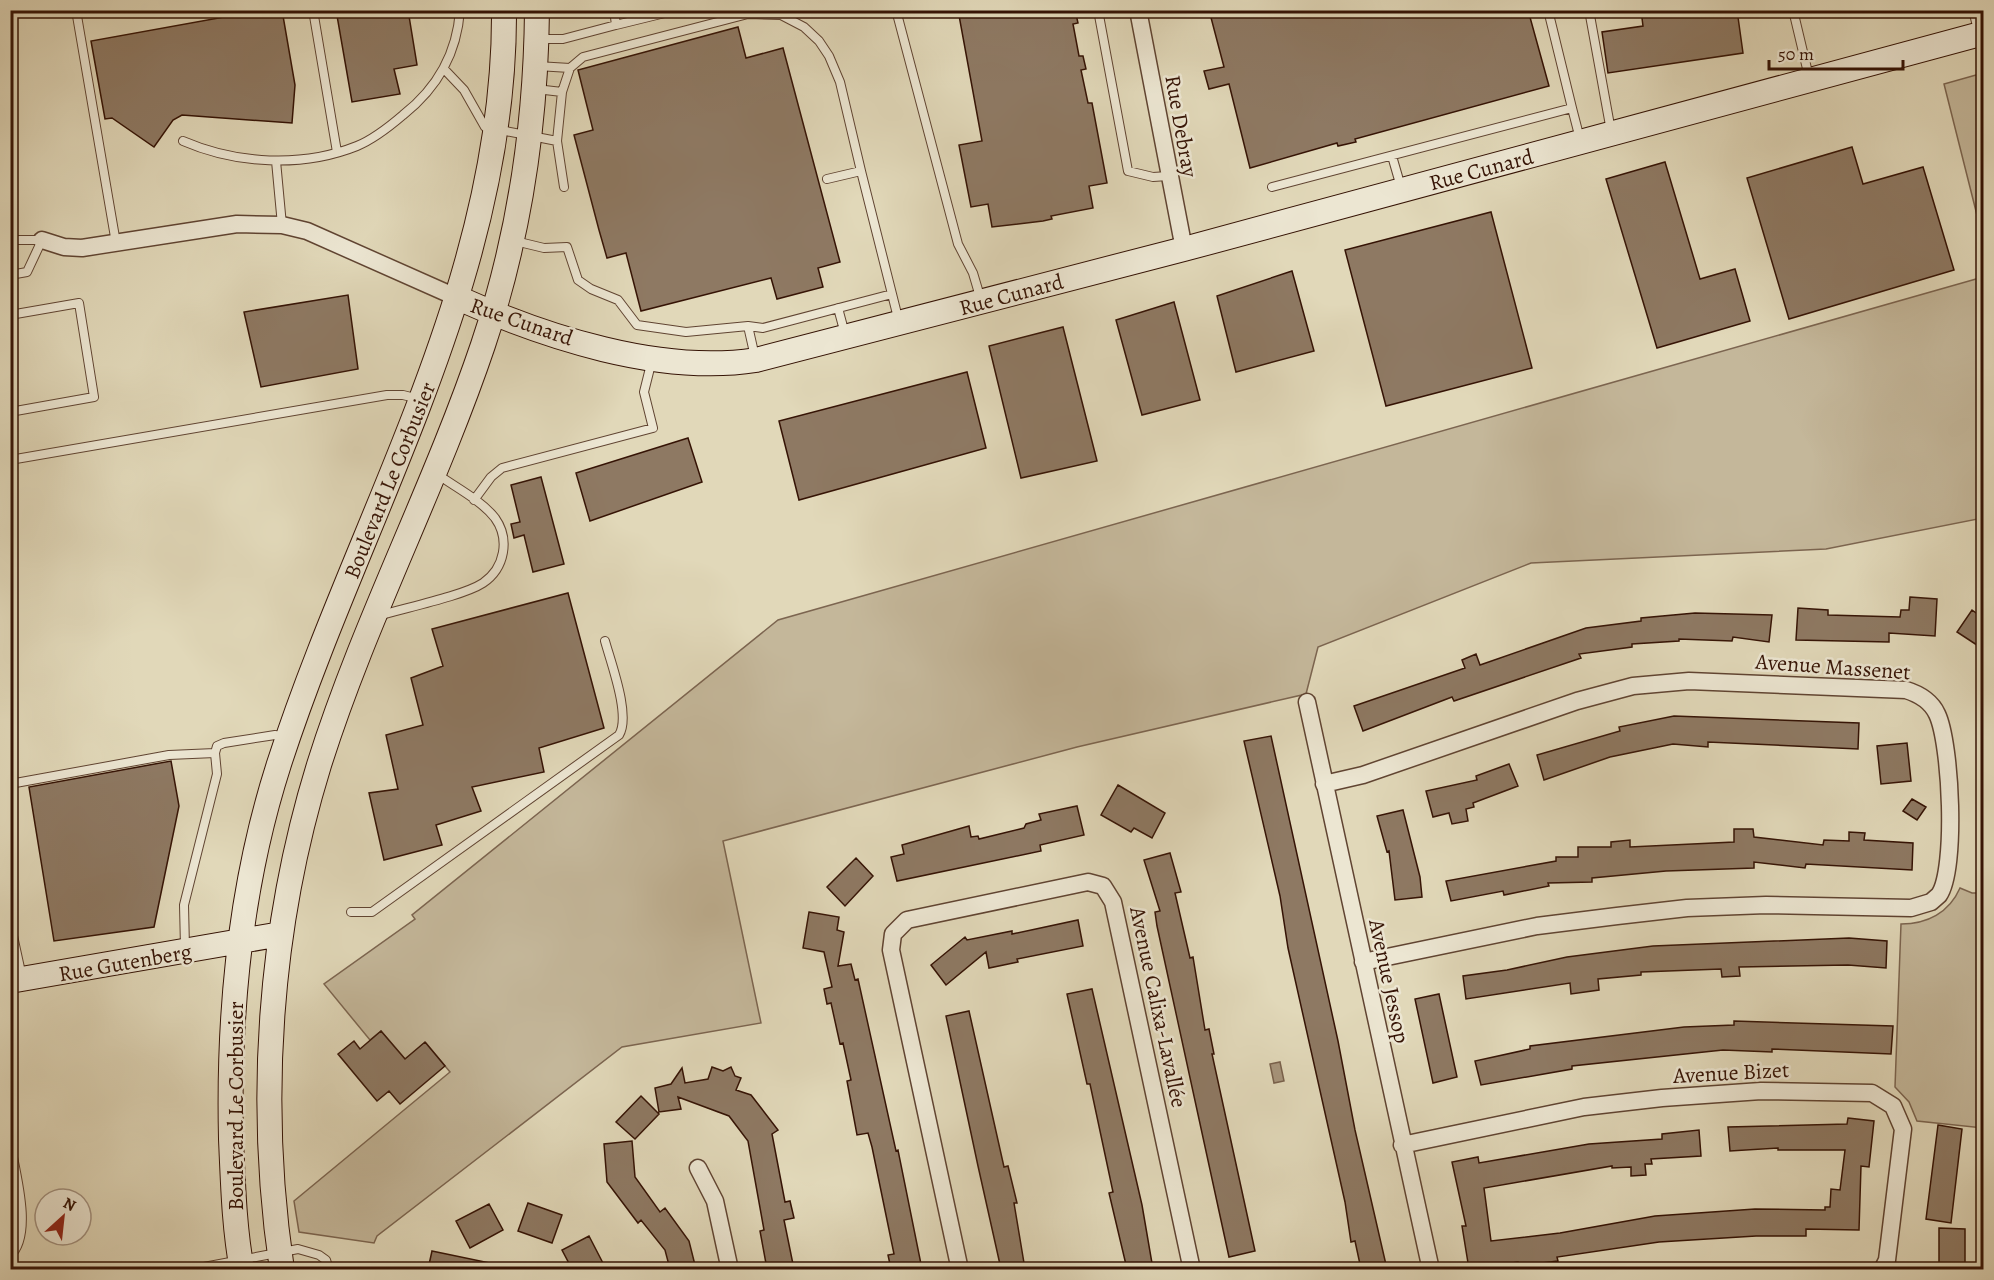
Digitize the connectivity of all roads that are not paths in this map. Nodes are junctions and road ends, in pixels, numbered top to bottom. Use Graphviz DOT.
graph roads {
  1 [pos="76,10"];
  2 [pos="313,10"];
  3 [pos="460,10"];
  4 [pos="504,10"];
  5 [pos="537,10"];
  6 [pos="614,10"];
  7 [pos="677,10"];
  8 [pos="896,10"];
  9 [pos="1098,10"];
  10 [pos="1138,10"];
  11 [pos="1548,10"];
  12 [pos="1589,10"];
  13 [pos="1793,10"];
  14 [pos="1973,10"];
  15 [pos="616,25"];
  16 [pos="1981,34"];
  17 [pos="537,39"];
  18 [pos="570,68"];
  19 [pos="444,69"];
  20 [pos="535,77"];
  21 [pos="1810,80"];
  22 [pos="562,92"];
  23 [pos="1572,108"];
  24 [pos="496,131"];
  25 [pos="1612,134"];
  26 [pos="530,138"];
  27 [pos="183,141"];
  28 [pos="557,141"];
  29 [pos="1581,142"];
  30 [pos="337,152"];
  31 [pos="1392,156"];
  32 [pos="276,161"];
  33 [pos="861,171"];
  34 [pos="1168,176"];
  35 [pos="827,179"];
  36 [pos="564,187"];
  37 [pos="1272,187"];
  38 [pos="1402,190"];
  39 [pos="282,225"];
  40 [pos="10,240"];
  41 [pos="42,240"];
  42 [pos="511,240"];
  43 [pos="116,243"];
  44 [pos="1184,249"];
  45 [pos="10,276"];
  46 [pos="892,294"];
  47 [pos="458,298"];
  48 [pos="982,302"];
  49 [pos="838,308"];
  50 [pos="492,314"];
  51 [pos="10,315"];
  52 [pos="899,324"];
  53 [pos="748,326"];
  54 [pos="846,338"];
  55 [pos="653,360"];
  56 [pos="756,360"];
  57 [pos="422,400"];
  58 [pos="10,412"];
  59 [pos="10,460"];
  60 [pos="433,471"];
  61 [pos="474,500"];
  62 [pos="375,617"];
  63 [pos="605,641"];
  64 [pos="1307,702"];
  65 [pos="288,738"];
  66 [pos="214,753"];
  67 [pos="10,784"];
  68 [pos="1324,784"];
  69 [pos="351,912"];
  70 [pos="10,922"];
  71 [pos="281,934"];
  72 [pos="240,942"];
  73 [pos="186,951"];
  74 [pos="1363,962"];
  75 [pos="16,980"];
  76 [pos="10,1142"];
  77 [pos="1402,1145"];
  78 [pos="698,1168"];
  79 [pos="10,1256"];
  80 [pos="281,1261"];
  81 [pos="241,1265"];
  82 [pos="205,1268"];
  83 [pos="188,1269"];
  84 [pos="329,1269"];
  85 [pos="730,1269"];
  86 [pos="960,1269"];
  87 [pos="1192,1269"];
  88 [pos="1431,1269"];
  89 [pos="1882,1269"];
  1 -- 43 [label="lane"];
  2 -- 30 [label="lane"];
  3 -- 19 [label="lane"];
  4 -- 24 [label="street, Boulevard Le Corbusier"];
  5 -- 17 [label="street, Boulevard Le Corbusier"];
  6 -- 15 [label="lane"];
  7 -- 15 [label="lane"];
  8 -- 48 [label="lane"];
  9 -- 34 [label="lane"];
  10 -- 34 [label="street, Rue Debray"];
  11 -- 23 [label="lane"];
  12 -- 25 [label="lane"];
  13 -- 21 [label="lane"];
  14 -- 16 [label="lane"];
  15 -- 17 [label="lane"];
  16 -- 21 [label="street, Rue Cunard"];
  17 -- 20 [label="street, Boulevard Le Corbusier"];
  18 -- 20 [label="lane"];
  18 -- 22 [label="lane"];
  18 -- 33 [label="lane"];
  19 -- 24 [label="lane"];
  19 -- 30 [label="lane"];
  20 -- 22 [label="lane"];
  20 -- 26 [label="street, Boulevard Le Corbusier"];
  21 -- 25 [label="street, Rue Cunard"];
  22 -- 28 [label="lane"];
  23 -- 29 [label="lane"];
  23 -- 31 [label="lane"];
  24 -- 26 [label="lane"];
  24 -- 47 [label="street, Boulevard Le Corbusier"];
  25 -- 29 [label="street, Rue Cunard"];
  26 -- 28 [label="lane"];
  26 -- 42 [label="street, Boulevard Le Corbusier"];
  27 -- 32 [label="lane"];
  28 -- 36 [label="lane"];
  29 -- 38 [label="street, Rue Cunard"];
  30 -- 32 [label="lane"];
  31 -- 37 [label="lane"];
  31 -- 38 [label="lane"];
  32 -- 39 [label="lane"];
  33 -- 35 [label="lane"];
  33 -- 46 [label="lane"];
  34 -- 44 [label="street, Rue Debray"];
  38 -- 44 [label="street, Rue Cunard"];
  39 -- 43 [label="street, Rue Cunard"];
  39 -- 47 [label="street, Rue Cunard"];
  40 -- 41 [label="lane"];
  41 -- 43 [label="street, Rue Cunard"];
  41 -- 45 [label="lane"];
  42 -- 50 [label="street, Boulevard Le Corbusier"];
  42 -- 53 [label="lane"];
  44 -- 48 [label="street, Rue Cunard"];
  46 -- 49 [label="lane"];
  46 -- 52 [label="lane"];
  47 -- 50 [label="street, Rue Cunard"];
  47 -- 57 [label="street, Boulevard Le Corbusier"];
  48 -- 52 [label="street, Rue Cunard"];
  49 -- 53 [label="lane"];
  49 -- 54 [label="lane"];
  50 -- 55 [label="street, Rue Cunard"];
  50 -- 60 [label="street, Boulevard Le Corbusier"];
  51 -- 58 [label="lane"];
  52 -- 54 [label="street, Rue Cunard"];
  53 -- 56 [label="lane"];
  54 -- 56 [label="street, Rue Cunard"];
  55 -- 56 [label="street, Rue Cunard"];
  55 -- 61 [label="lane"];
  57 -- 59 [label="lane"];
  57 -- 65 [label="street, Boulevard Le Corbusier"];
  60 -- 61 [label="lane"];
  60 -- 62 [label="street, Boulevard Le Corbusier"];
  61 -- 62 [label="lane"];
  62 -- 71 [label="street, Boulevard Le Corbusier"];
  63 -- 69 [label="lane"];
  64 -- 68 [label="street, Avenue Jessop"];
  65 -- 66 [label="lane"];
  65 -- 72 [label="street, Boulevard Le Corbusier"];
  66 -- 67 [label="lane"];
  66 -- 73 [label="lane"];
  68 -- 74 [label="street, Avenue Jessop"];
  68 -- 74 [label="street, Avenue Massenet"];
  70 -- 75 [label="lane"];
  71 -- 72 [label="street"];
  71 -- 80 [label="street, Boulevard Le Corbusier"];
  72 -- 73 [label="street, Rue Gutenberg"];
  72 -- 81 [label="street, Boulevard Le Corbusier"];
  73 -- 75 [label="street, Rue Gutenberg"];
  74 -- 77 [label="street, Avenue Jessop"];
  76 -- 79 [label="lane"];
  77 -- 88 [label="street, Avenue Jessop"];
  77 -- 89 [label="street, Avenue Bizet"];
  78 -- 85 [label="street"];
  80 -- 81 [label="lane"];
  80 -- 84 [label="lane"];
  81 -- 82 [label="lane"];
  82 -- 83 [label="lane"];
  86 -- 87 [label="street, Avenue Calixa-Lavallée"];
}
